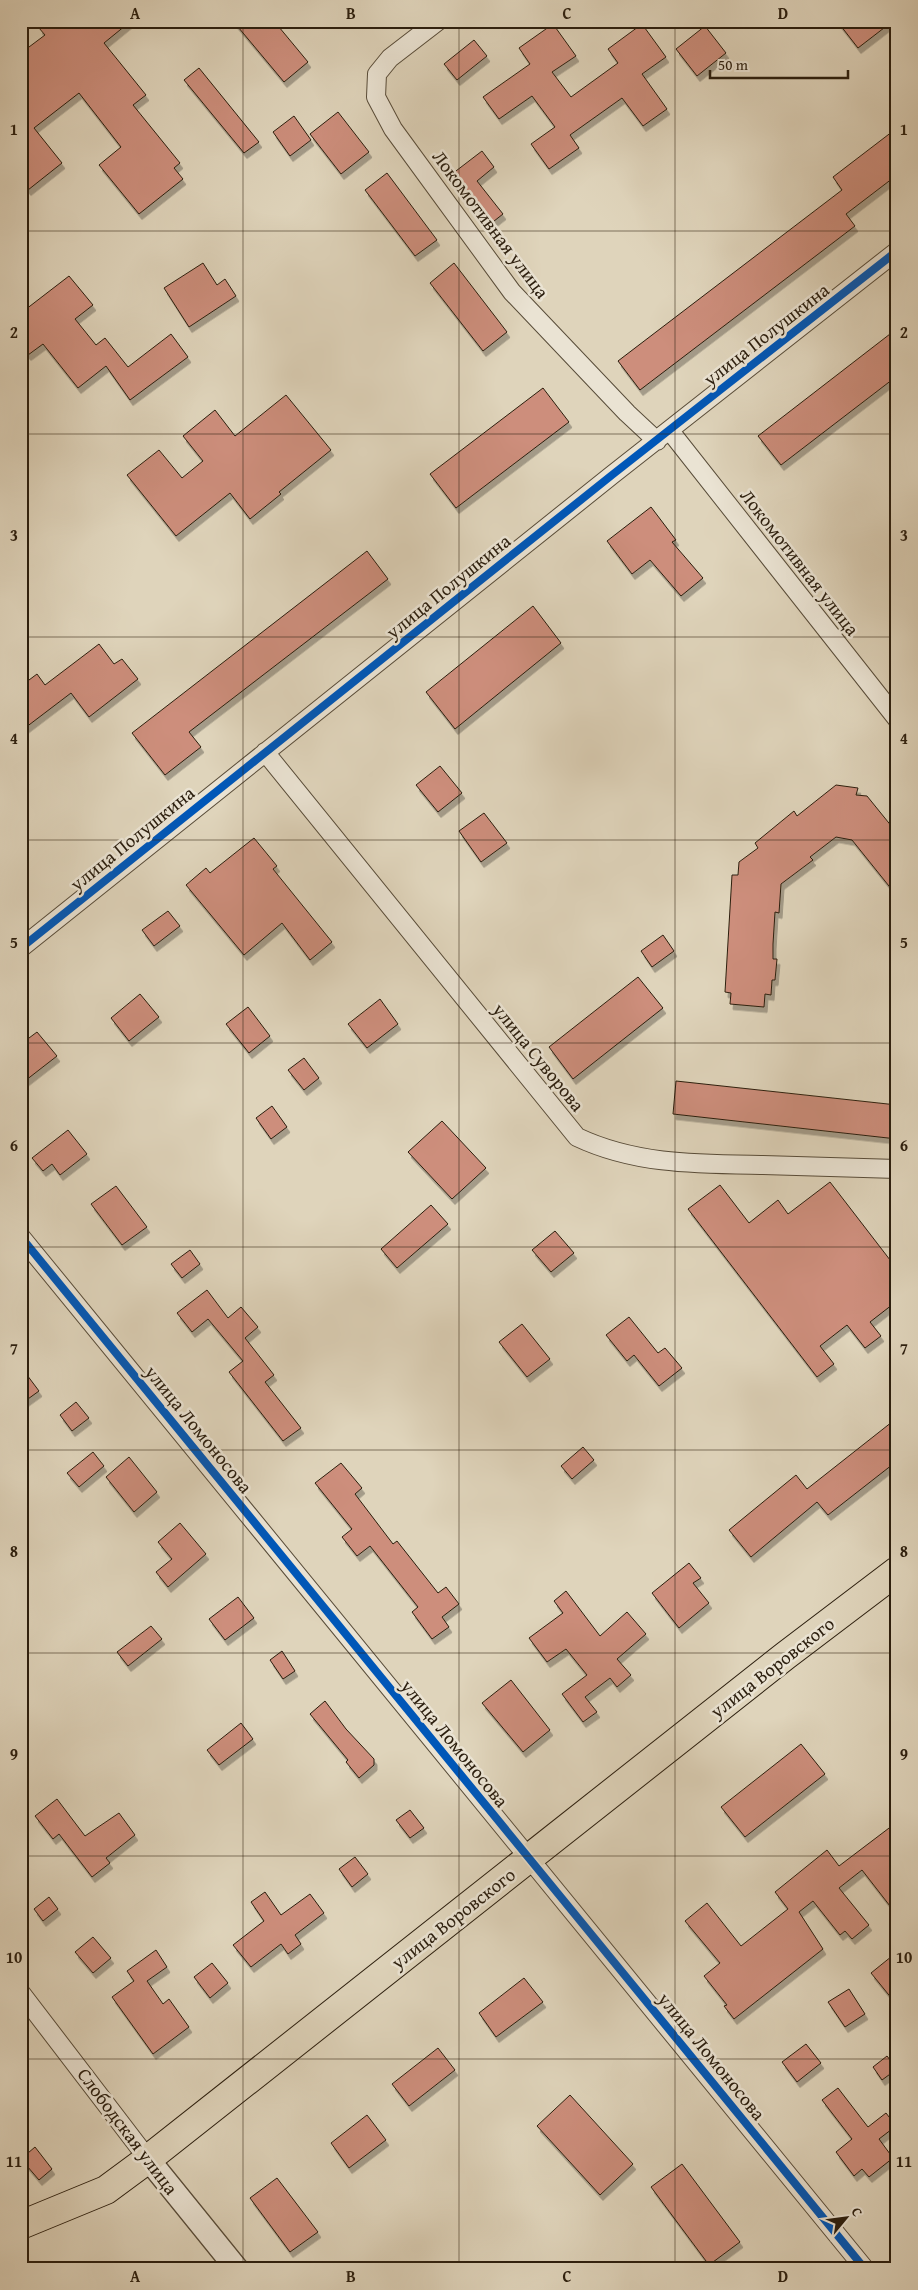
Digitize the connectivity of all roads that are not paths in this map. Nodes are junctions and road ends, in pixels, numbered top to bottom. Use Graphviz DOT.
graph roads {
  1 [pos="438,21"];
  2 [pos="897,250"];
  3 [pos="664,436"];
  4 [pos="897,719"];
  5 [pos="265,752"];
  6 [pos="21,948"];
  7 [pos="897,1169"];
  8 [pos="21,1237"];
  9 [pos="897,1571"];
  10 [pos="529,1858"];
  11 [pos="21,1993"];
  12 [pos="148,2159"];
  13 [pos="21,2225"];
  14 [pos="237,2269"];
  15 [pos="865,2269"];
  1 -- 3 [label="street, Локомотивная улица"];
  2 -- 3 [label="street, улица Полушкина"];
  3 -- 4 [label="street, Локомотивная улица"];
  3 -- 5 [label="street, улица Полушкина"];
  5 -- 6 [label="street, улица Полушкина"];
  5 -- 7 [label="street, улица Суворова"];
  8 -- 10 [label="street, улица Ломоносова"];
  9 -- 10 [label="main road, улица Воровского"];
  10 -- 12 [label="main road, улица Воровского"];
  10 -- 15 [label="street, улица Ломоносова"];
  11 -- 12 [label="street, Слободская улица"];
  12 -- 13 [label="main road, улица Воровского"];
  12 -- 14 [label="street, Слободская улица"];
}
